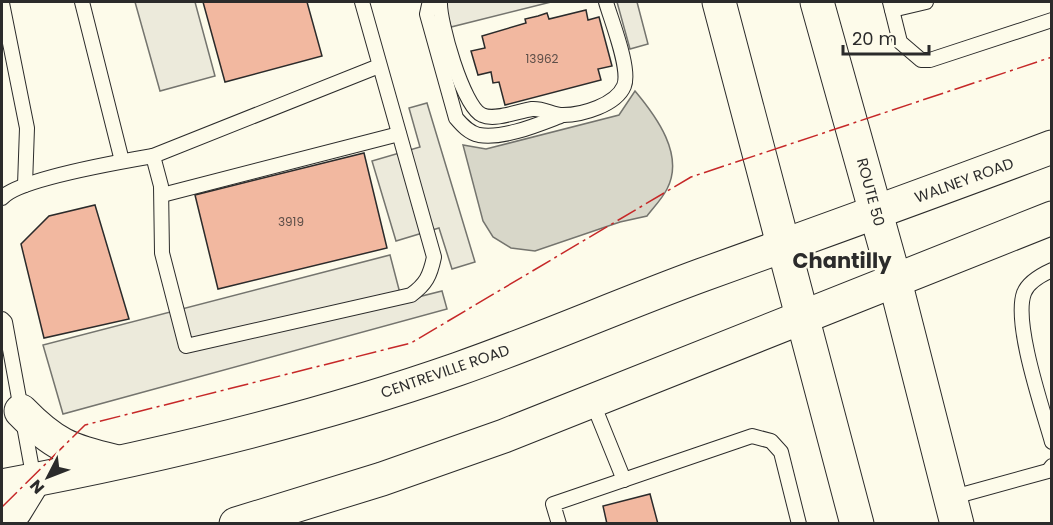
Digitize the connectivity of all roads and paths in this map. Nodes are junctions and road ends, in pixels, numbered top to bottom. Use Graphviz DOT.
graph roads {
  1 [pos="82,2"];
  2 [pos="362,2"];
  3 [pos="434,2"];
  4 [pos="440,2"];
  5 [pos="606,2"];
  6 [pos="719,2"];
  7 [pos="817,2"];
  8 [pos="926,2"];
  9 [pos="2,3"];
  10 [pos="891,5"];
  11 [pos="1052,20"];
  12 [pos="379,66"];
  13 [pos="563,115"];
  14 [pos="399,134"];
  15 [pos="1052,147"];
  16 [pos="153,156"];
  17 [pos="122,161"];
  18 [pos="25,186"];
  19 [pos="162,195"];
  20 [pos="2,198"];
  21 [pos="876,213"];
  22 [pos="1052,218"];
  23 [pos="783,245"];
  24 [pos="1052,270"];
  25 [pos="895,281"];
  26 [pos="803,316"];
  27 [pos="2,319"];
  28 [pos="592,401"];
  29 [pos="21,411"];
  30 [pos="1052,442"];
  31 [pos="122,463"];
  32 [pos="1052,466"];
  33 [pos="34,480"];
  34 [pos="624,480"];
  35 [pos="2,486"];
  36 [pos="953,511"];
  37 [pos="2,522"];
  38 [pos="236,524"];
  39 [pos="559,524"];
  40 [pos="799,524"];
  41 [pos="856,524"];
  1 -- 17 [label="lane"];
  2 -- 12 [label="lane"];
  3 -- 13 [label="lane"];
  4 -- 13 [label="lane"];
  5 -- 13 [label="lane"];
  6 -- 23 [label="main road"];
  7 -- 21 [label="main road, ROUTE 50"];
  8 -- 10 [label="lane"];
  9 -- 18 [label="lane"];
  10 -- 11 [label="lane"];
  12 -- 14 [label="lane"];
  12 -- 16 [label="lane"];
  14 -- 19 [label="lane"];
  14 -- 19 [label="lane"];
  15 -- 21 [label="main road, WALNEY ROAD"];
  16 -- 17 [label="lane"];
  16 -- 19 [label="lane"];
  17 -- 18 [label="lane"];
  18 -- 20 [label="lane"];
  21 -- 23 [label="main road, CENTREVILLE ROAD"];
  21 -- 25 [label="main road, ROUTE 50"];
  22 -- 25 [label="main road"];
  23 -- 26 [label="main road"];
  23 -- 31 [label="main road, CENTREVILLE ROAD"];
  24 -- 30 [label="lane"];
  25 -- 26 [label="main road"];
  25 -- 36 [label="main road, ROUTE 50"];
  26 -- 28 [label="main road"];
  26 -- 41 [label="main road"];
  27 -- 29 [label="lane"];
  28 -- 34 [label="lane"];
  28 -- 38 [label="main road"];
  29 -- 31 [label="main road"];
  29 -- 33 [label="lane"];
  31 -- 33 [label="main road, CENTREVILLE ROAD"];
  32 -- 36 [label="lane"];
  33 -- 35 [label="main road, CENTREVILLE ROAD"];
  33 -- 37 [label="main road"];
  34 -- 39 [label="lane"];
  34 -- 40 [label="lane"];
}
